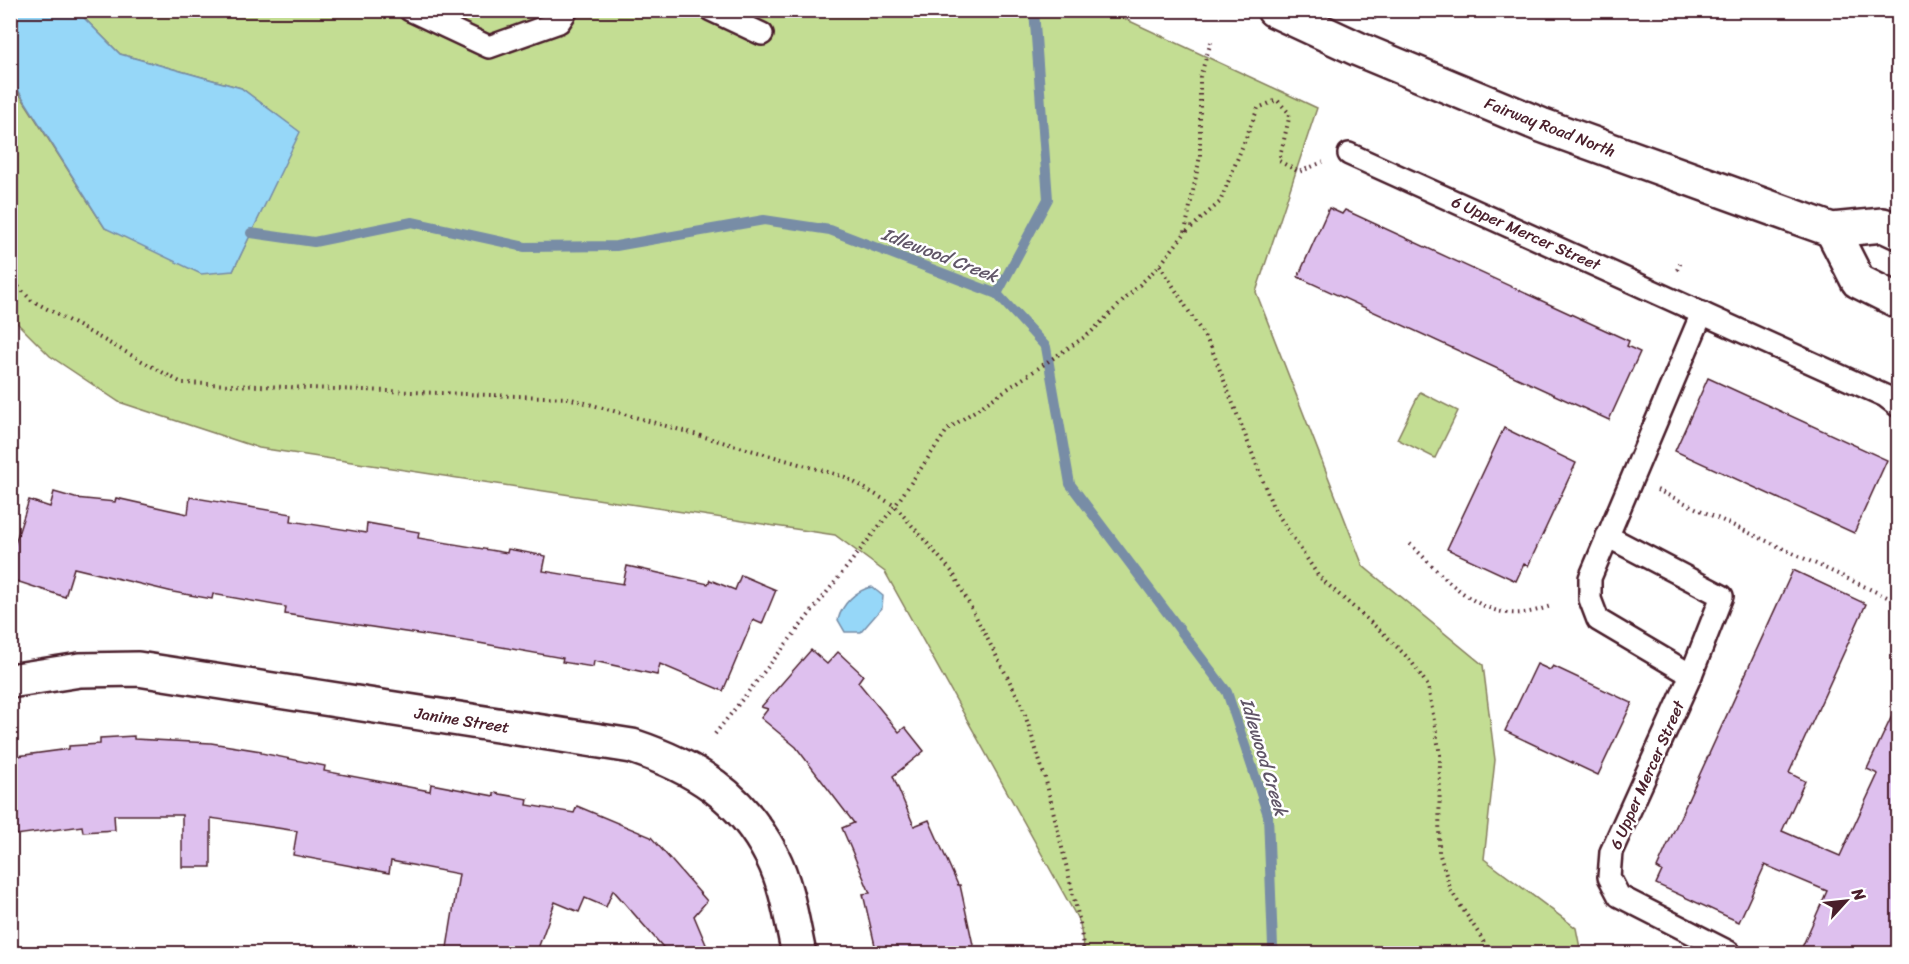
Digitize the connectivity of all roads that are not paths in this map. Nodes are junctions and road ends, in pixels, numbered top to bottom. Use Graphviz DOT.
graph roads {
  1 [pos="410,10"];
  2 [pos="567,10"];
  3 [pos="711,10"];
  4 [pos="1274,10"];
  5 [pos="762,34"];
  6 [pos="1349,154"];
  7 [pos="1832,230"];
  8 [pos="1899,232"];
  9 [pos="1899,301"];
  10 [pos="1702,313"];
  11 [pos="1899,406"];
  12 [pos="1607,536"];
  13 [pos="1691,675"];
  14 [pos="10,681"];
  15 [pos="1729,952"];
  16 [pos="799,954"];
  1 -- 2 [label="lane"];
  3 -- 5 [label="lane"];
  4 -- 7 [label="street, Fairway Road North"];
  6 -- 10 [label="lane, 6 Upper Mercer Street"];
  7 -- 8 [label="street, Fairway Road North"];
  7 -- 9 [label="street"];
  10 -- 11 [label="lane, 6 Upper Mercer Street"];
  10 -- 12 [label="lane"];
  12 -- 13 [label="lane"];
  12 -- 13 [label="lane, 6 Upper Mercer Street"];
  13 -- 15 [label="lane, 6 Upper Mercer Street"];
  14 -- 16 [label="street, Janine Street"];
}
